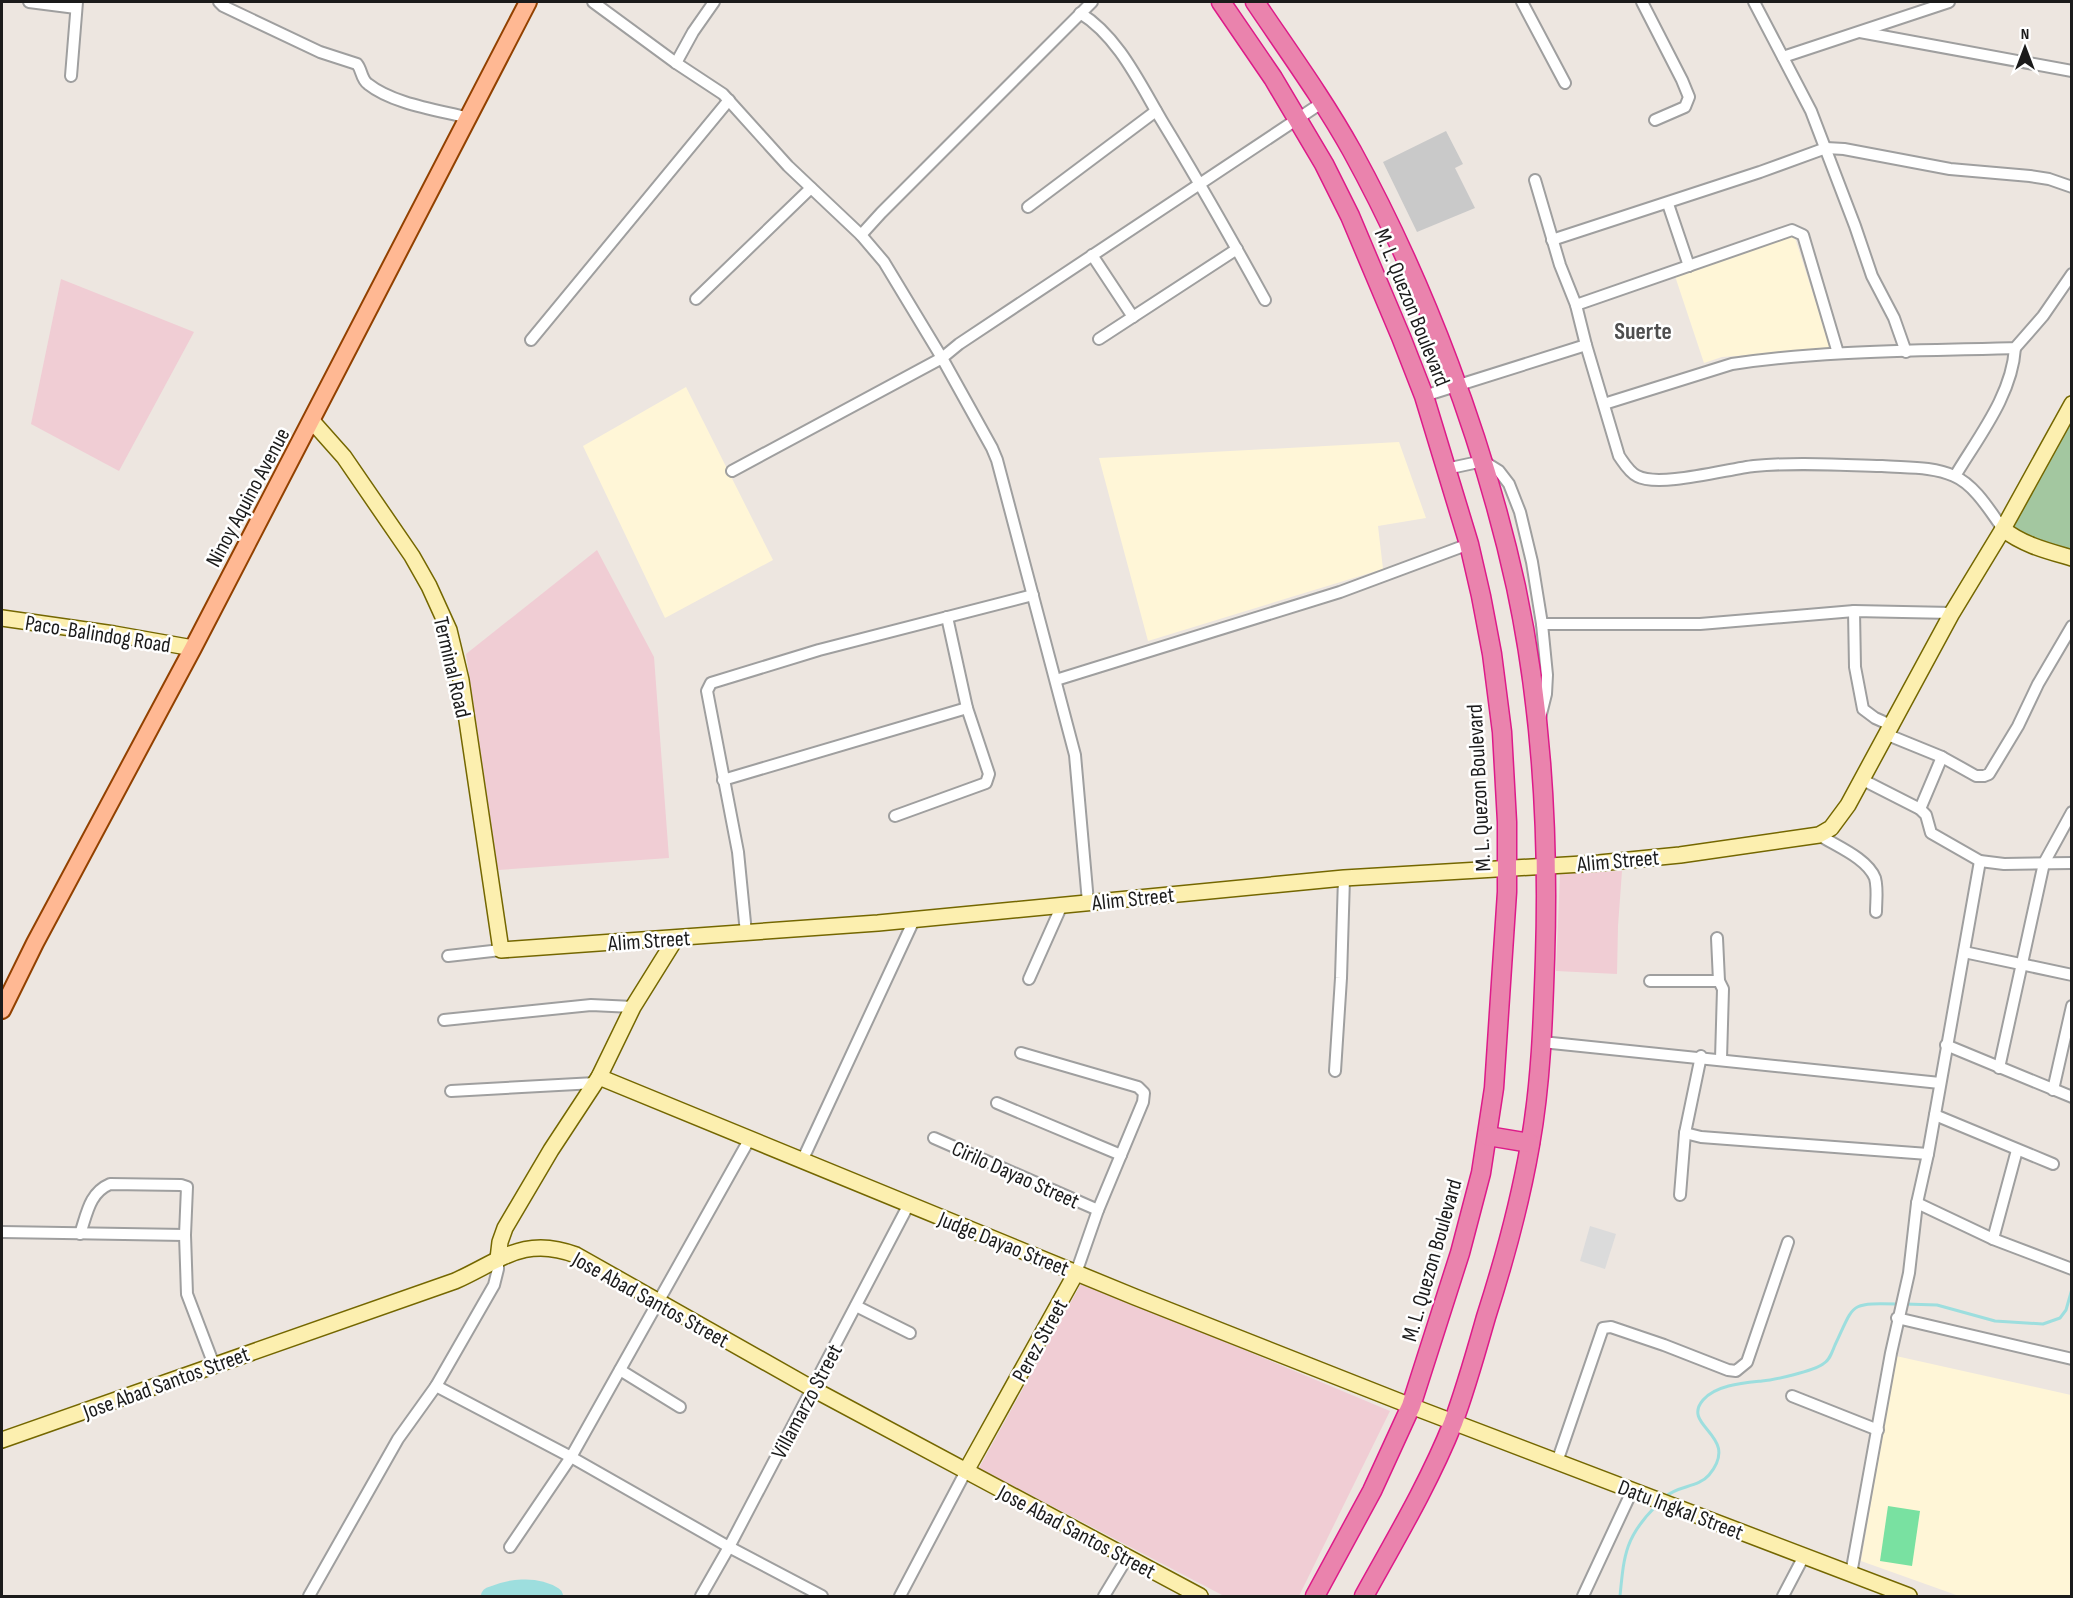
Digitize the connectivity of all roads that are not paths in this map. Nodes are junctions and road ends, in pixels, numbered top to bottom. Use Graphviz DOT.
graph roads {
  1 [pos="29,2"];
  2 [pos="219,2"];
  3 [pos="528,2"];
  4 [pos="593,2"];
  5 [pos="714,2"];
  6 [pos="1092,2"];
  7 [pos="1221,2"];
  8 [pos="1255,2"];
  9 [pos="1522,2"];
  10 [pos="1642,2"];
  11 [pos="1754,2"];
  12 [pos="1942,3"];
  13 [pos="77,5"];
  14 [pos="1080,13"];
  15 [pos="1860,32"];
  16 [pos="1783,57"];
  17 [pos="676,63"];
  18 [pos="2072,71"];
  19 [pos="71,76"];
  20 [pos="1565,84"];
  21 [pos="729,100"];
  22 [pos="1323,102"];
  23 [pos="1156,111"];
  24 [pos="469,118"];
  25 [pos="1298,118"];
  26 [pos="1655,120"];
  27 [pos="1826,148"];
  28 [pos="1535,180"];
  29 [pos="1199,183"];
  30 [pos="2072,186"];
  31 [pos="811,188"];
  32 [pos="1668,204"];
  33 [pos="1028,207"];
  34 [pos="861,235"];
  35 [pos="1552,240"];
  36 [pos="1237,249"];
  37 [pos="1092,255"];
  38 [pos="1689,266"];
  39 [pos="2072,274"];
  40 [pos="696,299"];
  41 [pos="1265,300"];
  42 [pos="1576,305"];
  43 [pos="1133,317"];
  44 [pos="1099,339"];
  45 [pos="531,340"];
  46 [pos="1586,345"];
  47 [pos="2015,348"];
  48 [pos="1906,352"];
  49 [pos="1838,353"];
  50 [pos="942,358"];
  51 [pos="1456,386"];
  52 [pos="1424,396"];
  53 [pos="1604,404"];
  54 [pos="2072,404"];
  55 [pos="312,421"];
  56 [pos="1483,461"];
  57 [pos="1446,469"];
  58 [pos="732,471"];
  59 [pos="1955,476"];
  60 [pos="2003,529"];
  61 [pos="1469,544"];
  62 [pos="2072,558"];
  63 [pos="1033,595"];
  64 [pos="1854,611"];
  65 [pos="1952,614"];
  66 [pos="947,617"];
  67 [pos="2,618"];
  68 [pos="1542,624"];
  69 [pos="2072,626"];
  70 [pos="194,648"];
  71 [pos="1056,680"];
  72 [pos="967,708"];
  73 [pos="1538,727"];
  74 [pos="1890,730"];
  75 [pos="1942,758"];
  76 [pos="723,780"];
  77 [pos="1863,780"];
  78 [pos="1920,809"];
  79 [pos="2072,812"];
  80 [pos="895,816"];
  81 [pos="1818,835"];
  82 [pos="1980,861"];
  83 [pos="2044,863"];
  84 [pos="2072,863"];
  85 [pos="1546,866"];
  86 [pos="1507,868"];
  87 [pos="1344,878"];
  88 [pos="1088,902"];
  89 [pos="1062,905"];
  90 [pos="1876,912"];
  91 [pos="914,920"];
  92 [pos="746,933"];
  93 [pos="676,938"];
  94 [pos="1717,938"];
  95 [pos="501,950"];
  96 [pos="1964,952"];
  97 [pos="448,956"];
  98 [pos="2022,965"];
  99 [pos="2072,975"];
  100 [pos="1029,979"];
  101 [pos="1650,981"];
  102 [pos="1719,981"];
  103 [pos="2072,1006"];
  104 [pos="633,1007"];
  105 [pos="2,1011"];
  106 [pos="444,1020"];
  107 [pos="1542,1042"];
  108 [pos="1946,1045"];
  109 [pos="1020,1053"];
  110 [pos="1701,1056"];
  111 [pos="1721,1059"];
  112 [pos="2000,1068"];
  113 [pos="1335,1071"];
  114 [pos="597,1080"];
  115 [pos="1940,1083"];
  116 [pos="2053,1090"];
  117 [pos="451,1091"];
  118 [pos="2072,1097"];
  119 [pos="997,1103"];
  120 [pos="1935,1114"];
  121 [pos="1685,1133"];
  122 [pos="1488,1136"];
  123 [pos="934,1138"];
  124 [pos="749,1140"];
  125 [pos="1530,1143"];
  126 [pos="2017,1150"];
  127 [pos="1928,1154"];
  128 [pos="1121,1155"];
  129 [pos="802,1161"];
  130 [pos="2053,1164"];
  131 [pos="1680,1195"];
  132 [pos="1917,1203"];
  133 [pos="909,1204"];
  134 [pos="1098,1210"];
  135 [pos="2,1232"];
  136 [pos="80,1234"];
  137 [pos="185,1235"];
  138 [pos="1993,1239"];
  139 [pos="1788,1242"];
  140 [pos="498,1259"];
  141 [pos="2068,1268"];
  142 [pos="1076,1273"];
  143 [pos="658,1302"];
  144 [pos="856,1306"];
  145 [pos="1899,1315"];
  146 [pos="910,1332"];
  147 [pos="2072,1359"];
  148 [pos="214,1365"];
  149 [pos="620,1370"];
  150 [pos="436,1386"];
  151 [pos="813,1389"];
  152 [pos="1792,1396"];
  153 [pos="1411,1406"];
  154 [pos="680,1407"];
  155 [pos="1453,1422"];
  156 [pos="1878,1430"];
  157 [pos="2,1440"];
  158 [pos="572,1457"];
  159 [pos="1557,1462"];
  160 [pos="966,1471"];
  161 [pos="1632,1491"];
  162 [pos="510,1547"];
  163 [pos="729,1547"];
  164 [pos="1804,1556"];
  165 [pos="1127,1558"];
  166 [pos="1851,1574"];
  167 [pos="309,1596"];
  168 [pos="701,1596"];
  169 [pos="822,1596"];
  170 [pos="900,1596"];
  171 [pos="1104,1596"];
  172 [pos="1200,1596"];
  173 [pos="1315,1596"];
  174 [pos="1364,1596"];
  175 [pos="1583,1596"];
  176 [pos="1783,1596"];
  177 [pos="1910,1596"];
  1 -- 13 [label="street"];
  2 -- 24 [label="street"];
  3 -- 24 [label="main road, Ninoy Aquino Avenue"];
  4 -- 17 [label="street"];
  5 -- 17 [label="street"];
  6 -- 14 [label="street"];
  7 -- 25 [label="highway, M. L. Quezon Boulevard"];
  8 -- 22 [label="highway, M. L. Quezon Boulevard"];
  9 -- 20 [label="street"];
  10 -- 26 [label="street"];
  11 -- 16 [label="street"];
  12 -- 15 [label="street"];
  13 -- 19 [label="street"];
  14 -- 23 [label="street"];
  14 -- 34 [label="street"];
  15 -- 16 [label="street"];
  15 -- 18 [label="street"];
  16 -- 27 [label="street"];
  17 -- 21 [label="street"];
  21 -- 31 [label="street"];
  21 -- 45 [label="street"];
  22 -- 25 [label="street"];
  22 -- 51 [label="highway, M. L. Quezon Boulevard"];
  23 -- 29 [label="street"];
  23 -- 33 [label="street"];
  24 -- 55 [label="main road, Ninoy Aquino Avenue"];
  25 -- 29 [label="street"];
  25 -- 52 [label="highway, M. L. Quezon Boulevard"];
  27 -- 30 [label="street"];
  27 -- 32 [label="street"];
  27 -- 48 [label="street"];
  28 -- 35 [label="street"];
  29 -- 36 [label="street"];
  29 -- 37 [label="street"];
  31 -- 34 [label="street"];
  31 -- 40 [label="street"];
  32 -- 35 [label="street"];
  32 -- 38 [label="street"];
  34 -- 50 [label="street"];
  35 -- 42 [label="street"];
  36 -- 41 [label="street"];
  36 -- 43 [label="street"];
  37 -- 43 [label="street"];
  37 -- 50 [label="street"];
  38 -- 42 [label="street"];
  38 -- 49 [label="street"];
  39 -- 47 [label="street"];
  42 -- 46 [label="street"];
  43 -- 44 [label="street"];
  46 -- 51 [label="street"];
  46 -- 53 [label="street"];
  47 -- 48 [label="street"];
  47 -- 59 [label="street"];
  48 -- 49 [label="street"];
  49 -- 53 [label="street"];
  50 -- 58 [label="street"];
  50 -- 63 [label="street"];
  51 -- 52 [label="street"];
  51 -- 56 [label="highway, M. L. Quezon Boulevard"];
  52 -- 57 [label="highway, M. L. Quezon Boulevard"];
  53 -- 59 [label="street"];
  54 -- 60 [label="street"];
  55 -- 70 [label="main road, Ninoy Aquino Avenue"];
  55 -- 95 [label="street, Terminal Road"];
  56 -- 57 [label="street"];
  56 -- 68 [label="street"];
  56 -- 73 [label="highway, M. L. Quezon Boulevard"];
  57 -- 61 [label="highway, M. L. Quezon Boulevard"];
  59 -- 60 [label="street"];
  60 -- 62 [label="street"];
  60 -- 65 [label="street"];
  61 -- 71 [label="street"];
  61 -- 86 [label="highway, M. L. Quezon Boulevard"];
  63 -- 66 [label="street"];
  63 -- 71 [label="street"];
  64 -- 65 [label="street"];
  64 -- 68 [label="street"];
  64 -- 74 [label="street"];
  65 -- 74 [label="street"];
  66 -- 72 [label="street"];
  66 -- 76 [label="street"];
  67 -- 70 [label="street, Paco-Balindog Road"];
  68 -- 73 [label="street"];
  69 -- 75 [label="street"];
  70 -- 105 [label="main road, Ninoy Aquino Avenue"];
  71 -- 88 [label="street"];
  72 -- 76 [label="street"];
  72 -- 80 [label="street"];
  73 -- 85 [label="highway, M. L. Quezon Boulevard"];
  74 -- 75 [label="street"];
  74 -- 77 [label="street"];
  75 -- 78 [label="street"];
  76 -- 92 [label="street"];
  77 -- 78 [label="street"];
  77 -- 81 [label="street"];
  78 -- 82 [label="street"];
  79 -- 83 [label="street"];
  81 -- 85 [label="street, Alim Street"];
  81 -- 90 [label="street"];
  82 -- 83 [label="street"];
  82 -- 96 [label="street"];
  83 -- 84 [label="street"];
  83 -- 98 [label="street"];
  85 -- 86 [label="street, Alim Street"];
  85 -- 107 [label="highway, M. L. Quezon Boulevard"];
  86 -- 87 [label="street, Alim Street"];
  86 -- 122 [label="highway, M. L. Quezon Boulevard"];
  87 -- 88 [label="street, Alim Street"];
  87 -- 113 [label="street"];
  88 -- 89 [label="street, Alim Street"];
  89 -- 91 [label="street, Alim Street"];
  89 -- 100 [label="street"];
  91 -- 92 [label="street, Alim Street"];
  91 -- 129 [label="street"];
  92 -- 93 [label="street, Alim Street"];
  93 -- 95 [label="street, Alim Street"];
  93 -- 104 [label="street"];
  94 -- 102 [label="street"];
  95 -- 97 [label="street, Alim Street"];
  96 -- 98 [label="street"];
  96 -- 108 [label="street"];
  98 -- 99 [label="street"];
  98 -- 112 [label="street"];
  101 -- 102 [label="street"];
  102 -- 111 [label="street"];
  103 -- 116 [label="street"];
  104 -- 106 [label="street"];
  104 -- 114 [label="street"];
  107 -- 110 [label="street"];
  107 -- 125 [label="highway, M. L. Quezon Boulevard"];
  108 -- 112 [label="street"];
  108 -- 115 [label="street"];
  109 -- 128 [label="street, Perez Street"];
  110 -- 111 [label="street"];
  110 -- 121 [label="street"];
  111 -- 115 [label="street"];
  112 -- 116 [label="street"];
  114 -- 117 [label="street"];
  114 -- 124 [label="street, Judge Dayao Street"];
  114 -- 140 [label="street"];
  115 -- 120 [label="street"];
  116 -- 118 [label="street"];
  119 -- 128 [label="street"];
  120 -- 126 [label="street"];
  120 -- 127 [label="street"];
  121 -- 127 [label="street"];
  121 -- 131 [label="street"];
  122 -- 125 [label="highway"];
  122 -- 153 [label="highway, M. L. Quezon Boulevard"];
  123 -- 134 [label="street, Cirilo Dayao Street"];
  124 -- 129 [label="street, Judge Dayao Street"];
  124 -- 143 [label="street"];
  125 -- 155 [label="highway, M. L. Quezon Boulevard"];
  126 -- 130 [label="street"];
  126 -- 138 [label="street"];
  127 -- 132 [label="street"];
  128 -- 134 [label="street, Perez Street"];
  129 -- 133 [label="street, Judge Dayao Street"];
  132 -- 138 [label="street"];
  132 -- 145 [label="street"];
  133 -- 142 [label="street, Judge Dayao Street"];
  133 -- 144 [label="street, Villamarzo Street"];
  134 -- 142 [label="street, Perez Street"];
  135 -- 136 [label="street"];
  136 -- 137 [label="street"];
  136 -- 137 [label="street"];
  137 -- 148 [label="street"];
  138 -- 141 [label="street"];
  139 -- 159 [label="street"];
  140 -- 143 [label="street, Jose Abad Santos Street"];
  140 -- 148 [label="street, Jose Abad Santos Street"];
  140 -- 150 [label="street"];
  142 -- 153 [label="street, Judge Dayao Street"];
  142 -- 160 [label="street, Perez Street"];
  143 -- 149 [label="street"];
  143 -- 151 [label="street, Jose Abad Santos Street"];
  144 -- 146 [label="street"];
  144 -- 151 [label="street, Villamarzo Street"];
  145 -- 147 [label="street"];
  145 -- 156 [label="street"];
  148 -- 157 [label="street, Jose Abad Santos Street"];
  149 -- 154 [label="street"];
  149 -- 158 [label="street"];
  150 -- 158 [label="street"];
  150 -- 167 [label="street"];
  151 -- 160 [label="street, Jose Abad Santos Street"];
  151 -- 163 [label="street, Villamarzo Street"];
  152 -- 156 [label="street"];
  153 -- 155 [label="street, Judge Dayao Street"];
  153 -- 173 [label="highway, M. L. Quezon Boulevard"];
  155 -- 159 [label="street, Datu Ingkal Street"];
  155 -- 174 [label="highway, M. L. Quezon Boulevard"];
  156 -- 166 [label="street"];
  158 -- 162 [label="street"];
  158 -- 163 [label="street"];
  159 -- 161 [label="street, Datu Ingkal Street"];
  160 -- 165 [label="street, Jose Abad Santos Street"];
  160 -- 170 [label="street, Perez Street"];
  161 -- 164 [label="street, Datu Ingkal Street"];
  161 -- 175 [label="street"];
  163 -- 168 [label="street, Villamarzo Street"];
  163 -- 169 [label="street"];
  164 -- 166 [label="street, Datu Ingkal Street"];
  164 -- 176 [label="street"];
  165 -- 171 [label="street"];
  165 -- 172 [label="street, Jose Abad Santos Street"];
  166 -- 177 [label="street, Datu Ingkal Street"];
}
